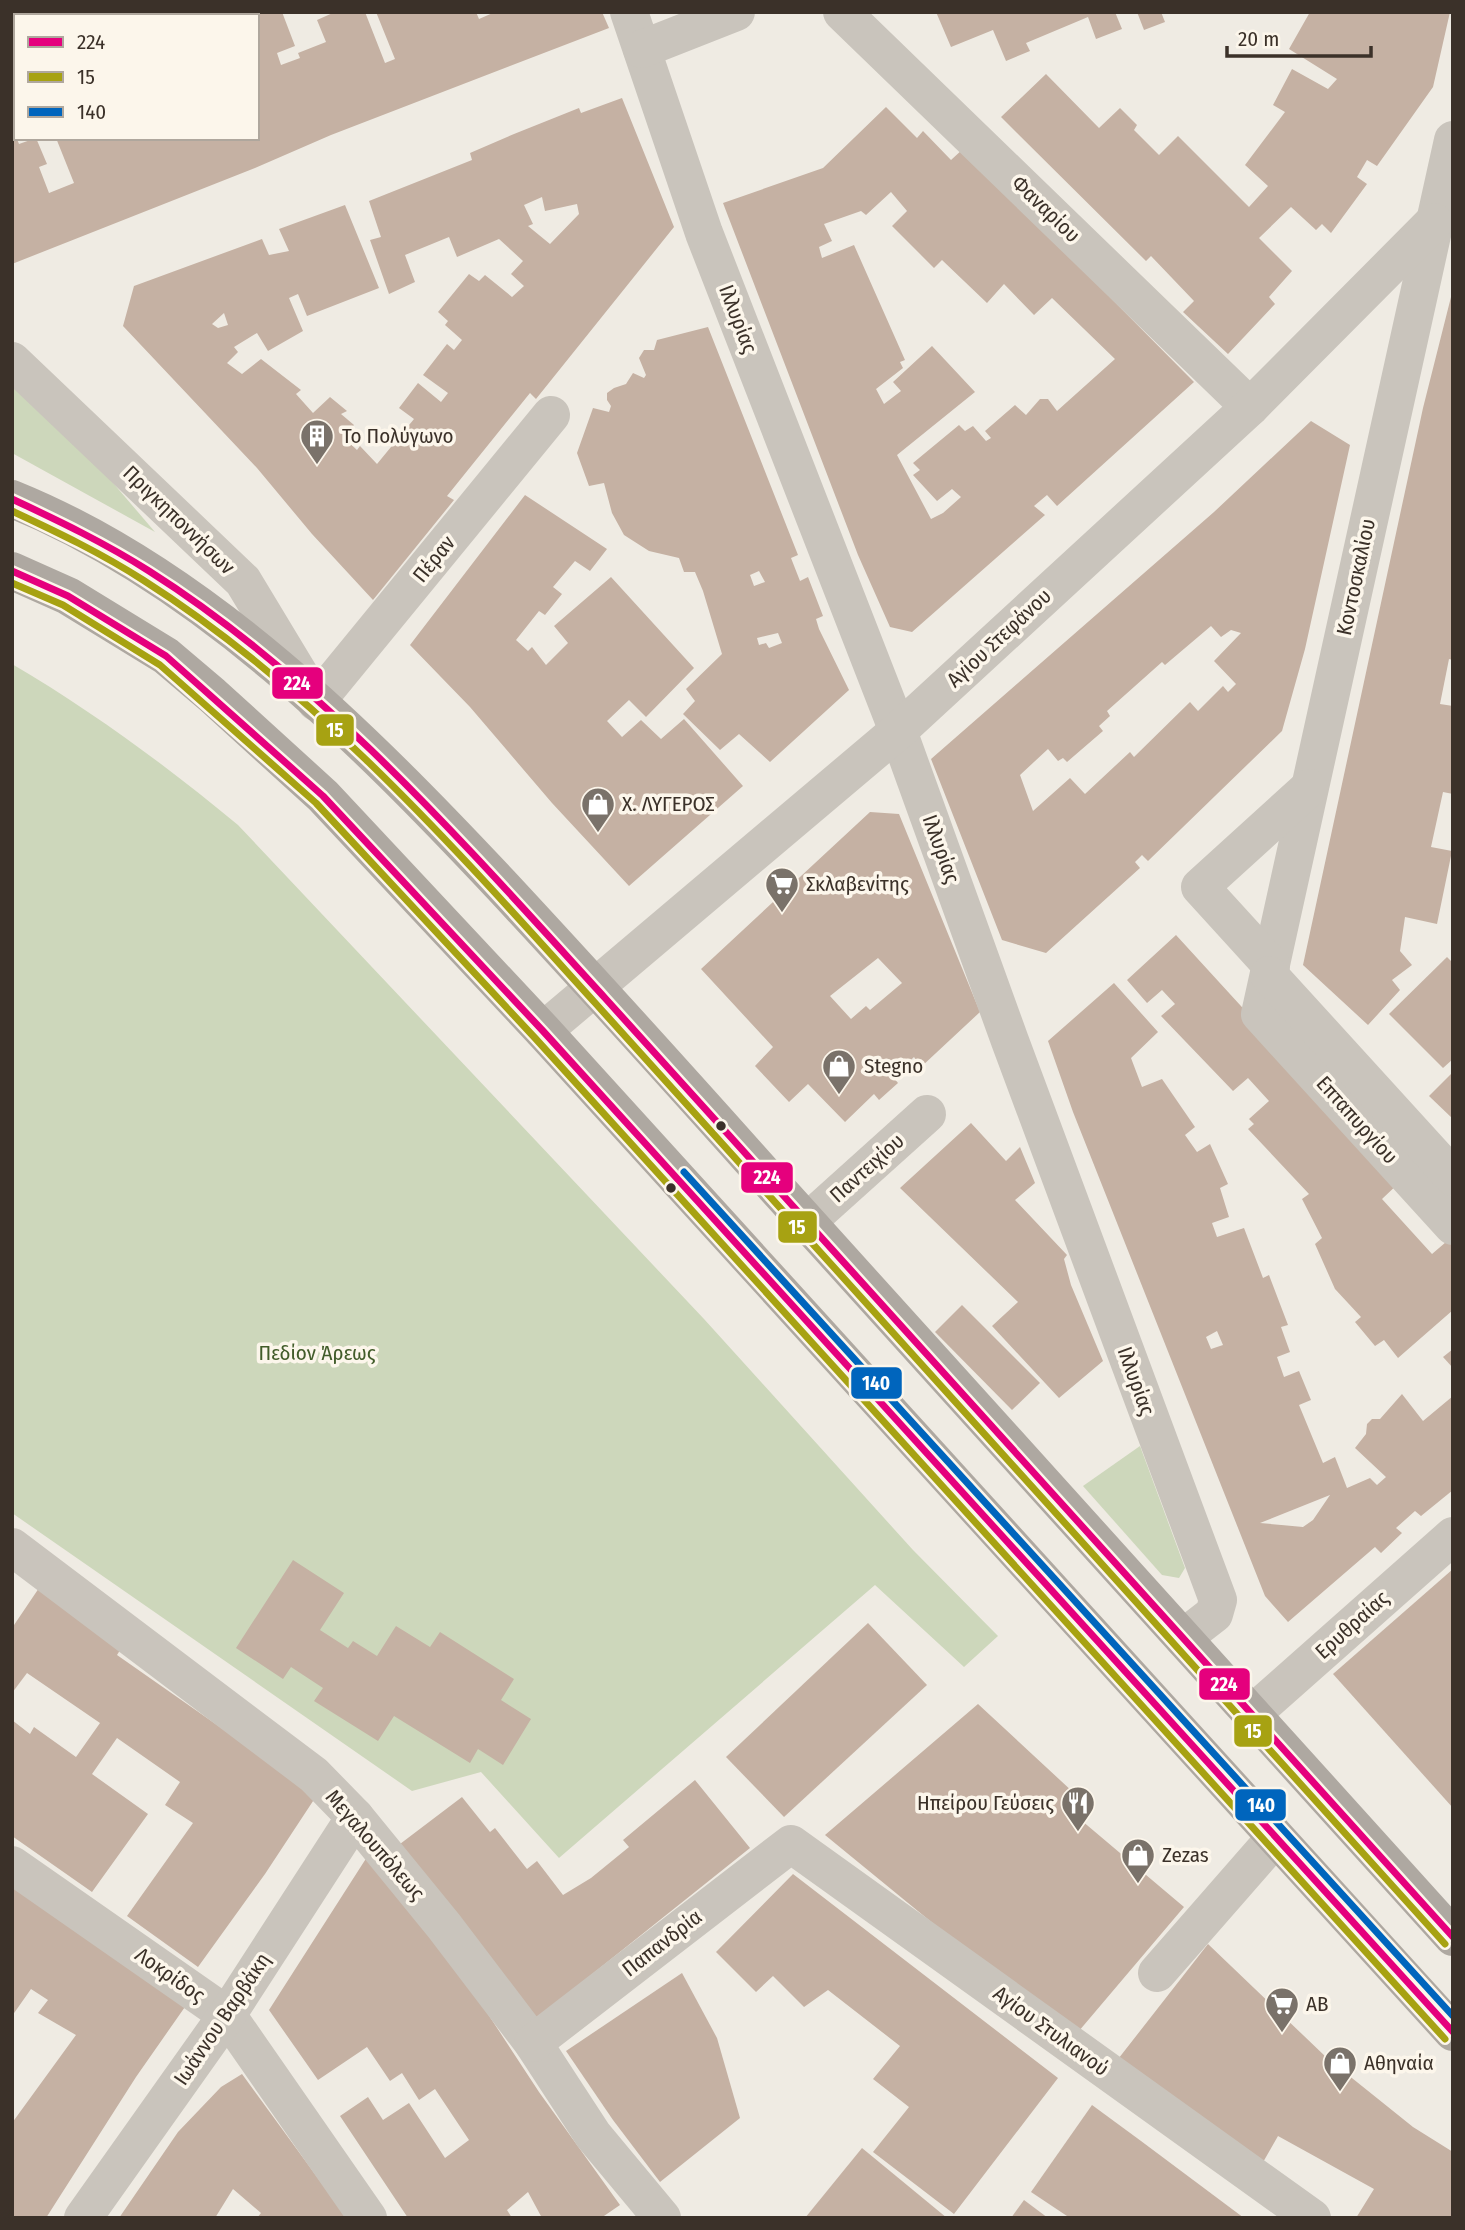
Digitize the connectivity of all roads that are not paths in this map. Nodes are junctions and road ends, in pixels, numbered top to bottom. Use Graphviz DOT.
graph roads {
  1 [pos="629,12"];
  2 [pos="736,12"];
  3 [pos="842,12"];
  4 [pos="642,49"];
  5 [pos="1453,139"];
  6 [pos="1449,176"];
  7 [pos="1434,222"];
  8 [pos="12,361"];
  9 [pos="1250,407"];
  10 [pos="551,415"];
  11 [pos="12,499"];
  12 [pos="12,571"];
  13 [pos="316,702"];
  14 [pos="898,731"];
  15 [pos="1309,788"];
  16 [pos="1270,970"];
  17 [pos="594,986"];
  18 [pos="1261,1014"];
  19 [pos="543,1031"];
  20 [pos="927,1114"];
  21 [pos="1453,1177"];
  22 [pos="807,1222"];
  23 [pos="1453,1226"];
  24 [pos="1453,1535"];
  25 [pos="12,1547"];
  26 [pos="1183,1638"];
  27 [pos="1252,1713"];
  28 [pos="355,1817"];
  29 [pos="1275,1838"];
  30 [pos="791,1844"];
  31 [pos="12,1866"];
  32 [pos="1453,1937"];
  33 [pos="1157,1973"];
  34 [pos="227,2015"];
  35 [pos="1448,2017"];
  36 [pos="533,2043"];
  37 [pos="83,2218"];
  38 [pos="368,2218"];
  39 [pos="662,2218"];
  40 [pos="1311,2218"];
  1 -- 4 [label="street, Ιλλυρίας"];
  2 -- 4 [label="street"];
  3 -- 9 [label="street, Φαναρίου"];
  4 -- 14 [label="street, Ιλλυρίας"];
  5 -- 6 [label="street, Κοντοσκαλίου"];
  6 -- 7 [label="street, Κοντοσκαλίου"];
  7 -- 9 [label="street, Αγίου Στεφάνου"];
  7 -- 15 [label="street, Κοντοσκαλίου"];
  8 -- 13 [label="street, Πριγκηποννήσων"];
  9 -- 14 [label="street, Αγίου Στεφάνου"];
  10 -- 13 [label="street, Πέραν"];
  11 -- 13 [label="main road, Πριγκηποννήσων"];
  12 -- 19 [label="main road"];
  13 -- 17 [label="main road, Πριγκηποννήσων"];
  14 -- 17 [label="street, Αγίου Στεφάνου"];
  14 -- 26 [label="street, Ιλλυρίας"];
  15 -- 16 [label="street, Κοντοσκαλίου"];
  15 -- 16 [label="street, Επταπυργίου"];
  16 -- 18 [label="street, Κοντοσκαλίου"];
  16 -- 21 [label="street, Επταπυργίου"];
  17 -- 19 [label="street, Αγίου Στεφάνου"];
  17 -- 22 [label="main road, Πριγκηποννήσων"];
  18 -- 23 [label="street, Επταπυργίου"];
  19 -- 29 [label="main road"];
  20 -- 22 [label="street, Παντειχίου"];
  22 -- 26 [label="main road, Πριγκηποννήσων"];
  24 -- 27 [label="street, Ερυθραίας"];
  25 -- 28 [label="street, Μεγαλουπόλεως"];
  26 -- 27 [label="main road, Πριγκηποννήσων"];
  27 -- 32 [label="main road, Πριγκηποννήσων"];
  28 -- 34 [label="street, Ιωάννου Βαρβάκη"];
  28 -- 36 [label="street, Μεγαλουπόλεως"];
  29 -- 33 [label="street"];
  29 -- 35 [label="main road"];
  30 -- 36 [label="street, Παπανδρία"];
  30 -- 40 [label="street, Αγίου Στυλιανού"];
  31 -- 34 [label="street, Λοκρίδος"];
  34 -- 37 [label="street, Ιωάννου Βαρβάκη"];
  34 -- 38 [label="street, Λοκρίδος"];
  36 -- 39 [label="street, Μεγαλουπόλεως"];
}
